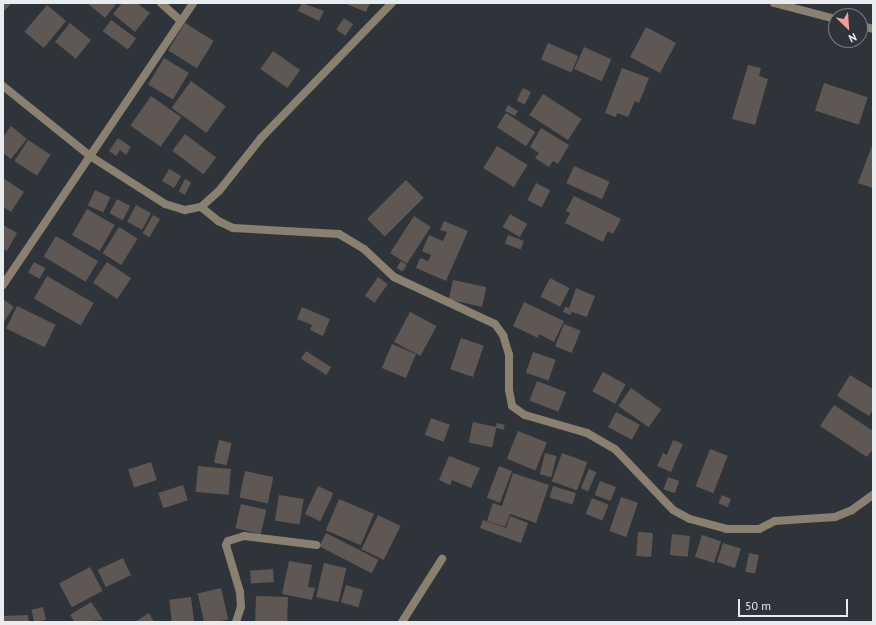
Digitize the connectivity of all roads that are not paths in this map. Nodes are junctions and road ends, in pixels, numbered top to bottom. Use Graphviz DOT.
graph roads {
  1 [pos="161,3"];
  2 [pos="193,3"];
  3 [pos="392,3"];
  4 [pos="774,3"];
  5 [pos="828,17"];
  6 [pos="180,20"];
  7 [pos="3,86"];
  8 [pos="90,156"];
  9 [pos="201,207"];
  10 [pos="3,285"];
  11 [pos="873,495"];
  12 [pos="316,545"];
  13 [pos="442,559"];
  14 [pos="236,622"];
  15 [pos="402,622"];
  1 -- 6 [label="street"];
  2 -- 6 [label="street"];
  3 -- 9 [label="street"];
  4 -- 5 [label="street"];
  6 -- 8 [label="street"];
  7 -- 8 [label="street"];
  8 -- 9 [label="street"];
  8 -- 10 [label="street"];
  9 -- 11 [label="street"];
  12 -- 14 [label="street"];
  13 -- 15 [label="street"];
}
